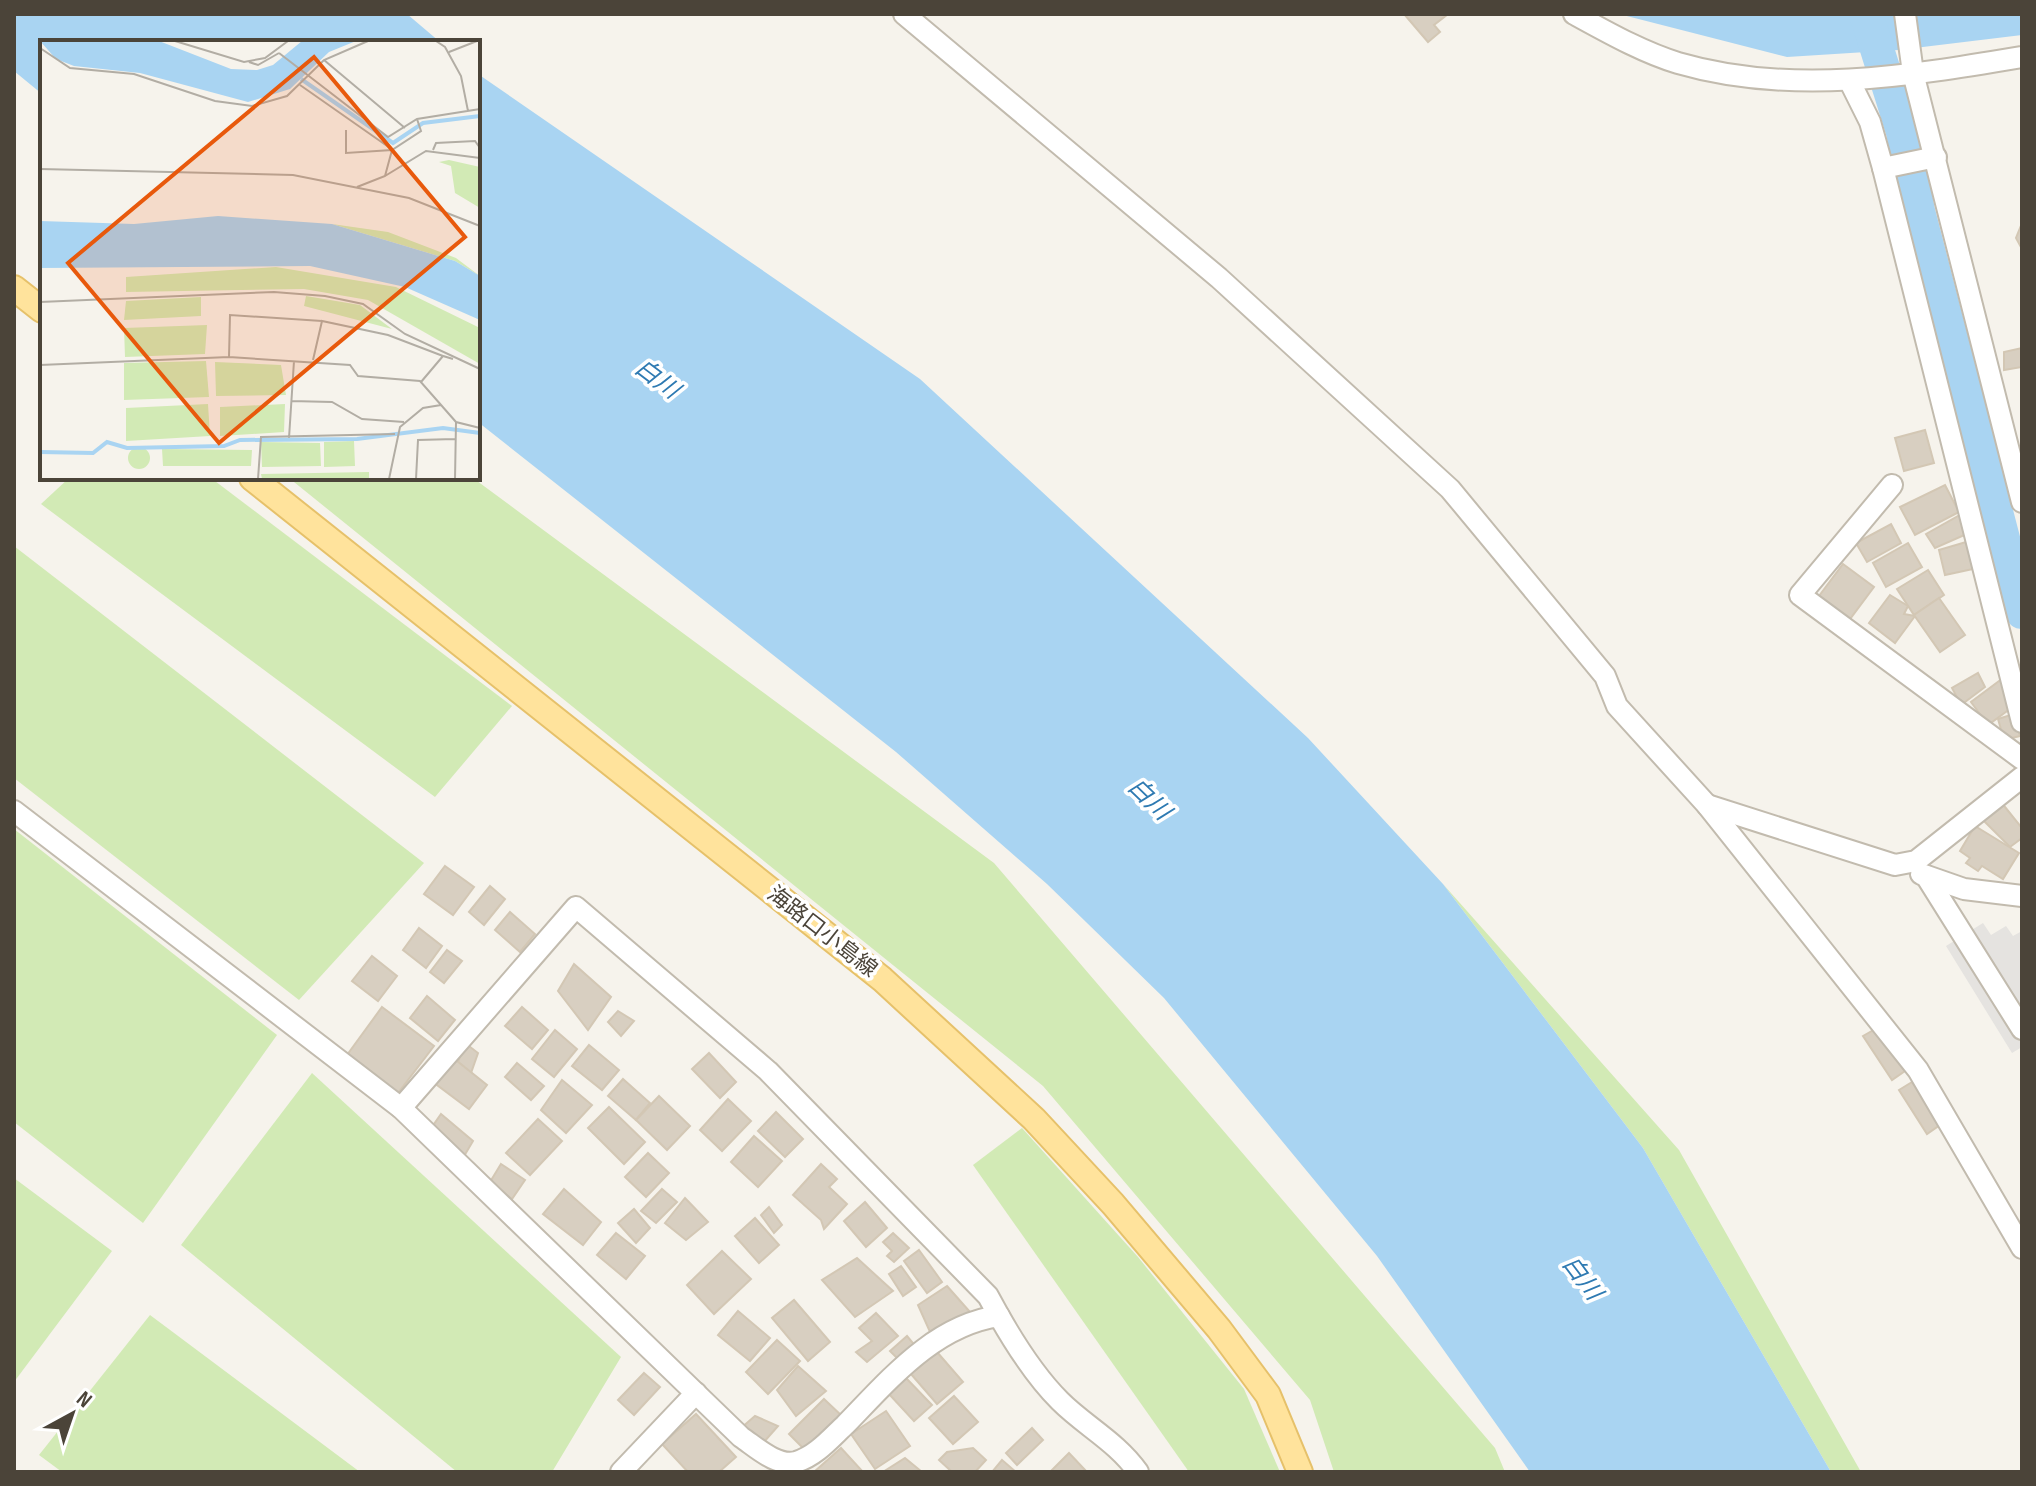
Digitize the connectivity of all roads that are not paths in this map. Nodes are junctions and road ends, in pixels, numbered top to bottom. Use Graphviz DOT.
graph roads {
  1 [pos="904,14"];
  2 [pos="1574,14"];
  3 [pos="1905,14"];
  4 [pos="2022,57"];
  5 [pos="1910,69"];
  6 [pos="1854,82"];
  7 [pos="1936,157"];
  8 [pos="1883,168"];
  9 [pos="14,288"];
  10 [pos="40,308"];
  11 [pos="255,480"];
  12 [pos="1892,485"];
  13 [pos="2022,502"];
  14 [pos="2022,722"];
  15 [pos="2022,759"];
  16 [pos="2022,777"];
  17 [pos="1707,805"];
  18 [pos="14,811"];
  19 [pos="1895,865"];
  20 [pos="1926,876"];
  21 [pos="2022,896"];
  22 [pos="2022,1029"];
  23 [pos="401,1108"];
  24 [pos="2022,1248"];
  25 [pos="999,1316"];
  26 [pos="696,1393"];
  27 [pos="797,1467"];
  28 [pos="621,1472"];
  29 [pos="1138,1472"];
  30 [pos="1300,1472"];
  1 -- 17 [label="street"];
  2 -- 6 [label="street"];
  3 -- 5 [label="street"];
  4 -- 5 [label="street"];
  5 -- 6 [label="street"];
  5 -- 7 [label="street"];
  6 -- 8 [label="street"];
  7 -- 8 [label="street"];
  7 -- 13 [label="street"];
  8 -- 14 [label="street"];
  9 -- 10 [label="main road"];
  11 -- 30 [label="main road, 海路口小島線"];
  12 -- 15 [label="street"];
  16 -- 19 [label="street"];
  17 -- 19 [label="street"];
  17 -- 24 [label="street"];
  18 -- 23 [label="street"];
  19 -- 20 [label="street"];
  20 -- 21 [label="street"];
  20 -- 22 [label="street"];
  23 -- 25 [label="street"];
  23 -- 26 [label="street"];
  25 -- 27 [label="street"];
  25 -- 29 [label="street"];
  26 -- 27 [label="street"];
  26 -- 28 [label="street"];
}
